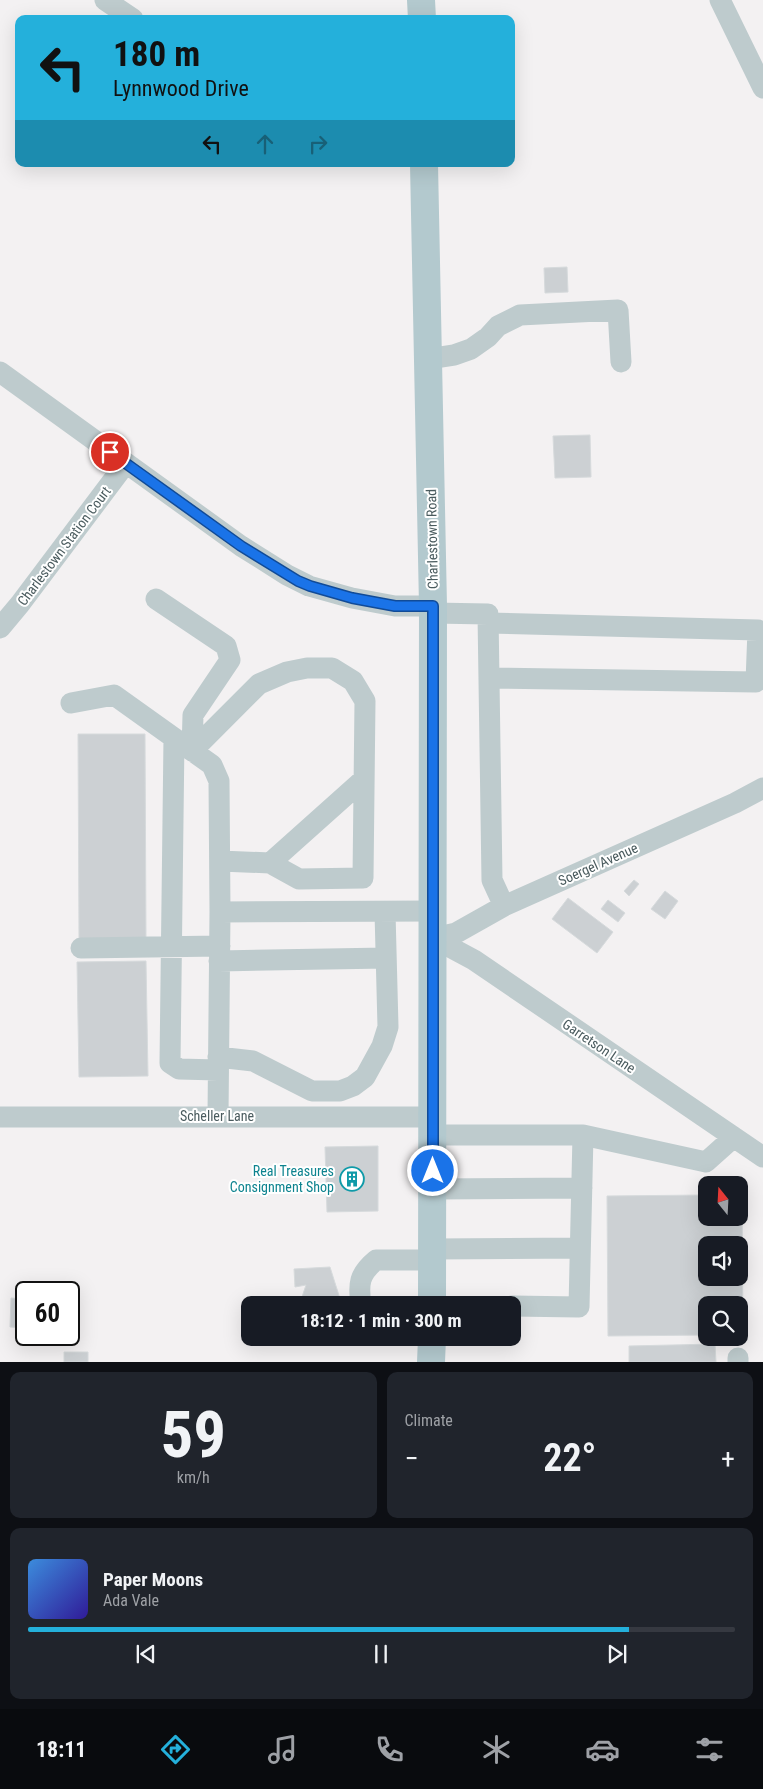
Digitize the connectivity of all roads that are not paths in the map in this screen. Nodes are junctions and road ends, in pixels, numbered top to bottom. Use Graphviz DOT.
graph roads {
  1 [pos="105,0"];
  2 [pos="421,0"];
  3 [pos="720,0"];
  4 [pos="127,15"];
  5 [pos="422,15"];
  6 [pos="763,88"];
  7 [pos="424,167"];
  8 [pos="428,359"];
  9 [pos="621,362"];
  10 [pos="0,372"];
  11 [pos="126,463"];
  12 [pos="156,599"];
  13 [pos="433,610"];
  14 [pos="488,623"];
  15 [pos="0,628"];
  16 [pos="488,678"];
  17 [pos="70,703"];
  18 [pos="174,738"];
  19 [pos="192,751"];
  20 [pos="364,779"];
  21 [pos="763,788"];
  22 [pos="220,861"];
  23 [pos="270,863"];
  24 [pos="363,878"];
  25 [pos="504,906"];
  26 [pos="220,912"];
  27 [pos="364,912"];
  28 [pos="385,912"];
  29 [pos="433,912"];
  30 [pos="433,938"];
  31 [pos="171,946"];
  32 [pos="81,948"];
  33 [pos="220,953"];
  34 [pos="386,958"];
  35 [pos="218,1063"];
  36 [pos="218,1116"];
  37 [pos="0,1117"];
  38 [pos="433,1126"];
  39 [pos="583,1135"];
  40 [pos="734,1137"];
  41 [pos="763,1157"];
  42 [pos="433,1188"];
  43 [pos="582,1188"];
  44 [pos="580,1248"];
  45 [pos="433,1254"];
  46 [pos="361,1296"];
  47 [pos="432,1296"];
  48 [pos="521,1306"];
  49 [pos="432,1346"];
  50 [pos="431,1362"];
  1 -- 4 [label="street"];
  2 -- 5 [label="main road"];
  3 -- 6 [label="street"];
  7 -- 8 [label="main road, Charlestown Road"];
  8 -- 9 [label="street"];
  8 -- 13 [label="main road, Charlestown Road"];
  10 -- 11 [label="street"];
  11 -- 13 [label="street"];
  11 -- 15 [label="street, Charlestown Station Court"];
  12 -- 19 [label="street"];
  13 -- 14 [label="street"];
  13 -- 29 [label="main road, Charlestown Road"];
  14 -- 16 [label="street"];
  14 -- 16 [label="street"];
  16 -- 25 [label="street"];
  17 -- 18 [label="street"];
  18 -- 19 [label="street"];
  18 -- 31 [label="street"];
  19 -- 20 [label="street"];
  19 -- 22 [label="street"];
  20 -- 23 [label="street"];
  20 -- 24 [label="street"];
  21 -- 25 [label="street, Soergel Avenue"];
  22 -- 23 [label="street"];
  22 -- 26 [label="street"];
  23 -- 24 [label="street"];
  24 -- 27 [label="street"];
  25 -- 30 [label="street, Soergel Avenue"];
  26 -- 27 [label="street"];
  26 -- 33 [label="street"];
  27 -- 28 [label="street"];
  28 -- 29 [label="street"];
  28 -- 34 [label="street"];
  29 -- 30 [label="main road, Charlestown Road"];
  30 -- 38 [label="main road, Charlestown Road"];
  30 -- 40 [label="street, Garretson Lane"];
  31 -- 32 [label="street"];
  31 -- 33 [label="street"];
  31 -- 35 [label="street"];
  33 -- 34 [label="street"];
  33 -- 35 [label="street"];
  34 -- 35 [label="street"];
  35 -- 36 [label="street"];
  36 -- 37 [label="street, Scheller Lane"];
  36 -- 38 [label="street, Scheller Lane"];
  38 -- 39 [label="street, Scheller Lane"];
  38 -- 42 [label="main road, Charlestown Road"];
  39 -- 40 [label="street, Scheller Lane"];
  39 -- 43 [label="street"];
  40 -- 41 [label="street, Garretson Lane"];
  42 -- 43 [label="street"];
  42 -- 45 [label="main road, Charlestown Road"];
  43 -- 44 [label="street"];
  44 -- 45 [label="street"];
  44 -- 48 [label="street"];
  45 -- 46 [label="street"];
  45 -- 47 [label="main road, Charlestown Road"];
  49 -- 50 [label="main road"];
}
